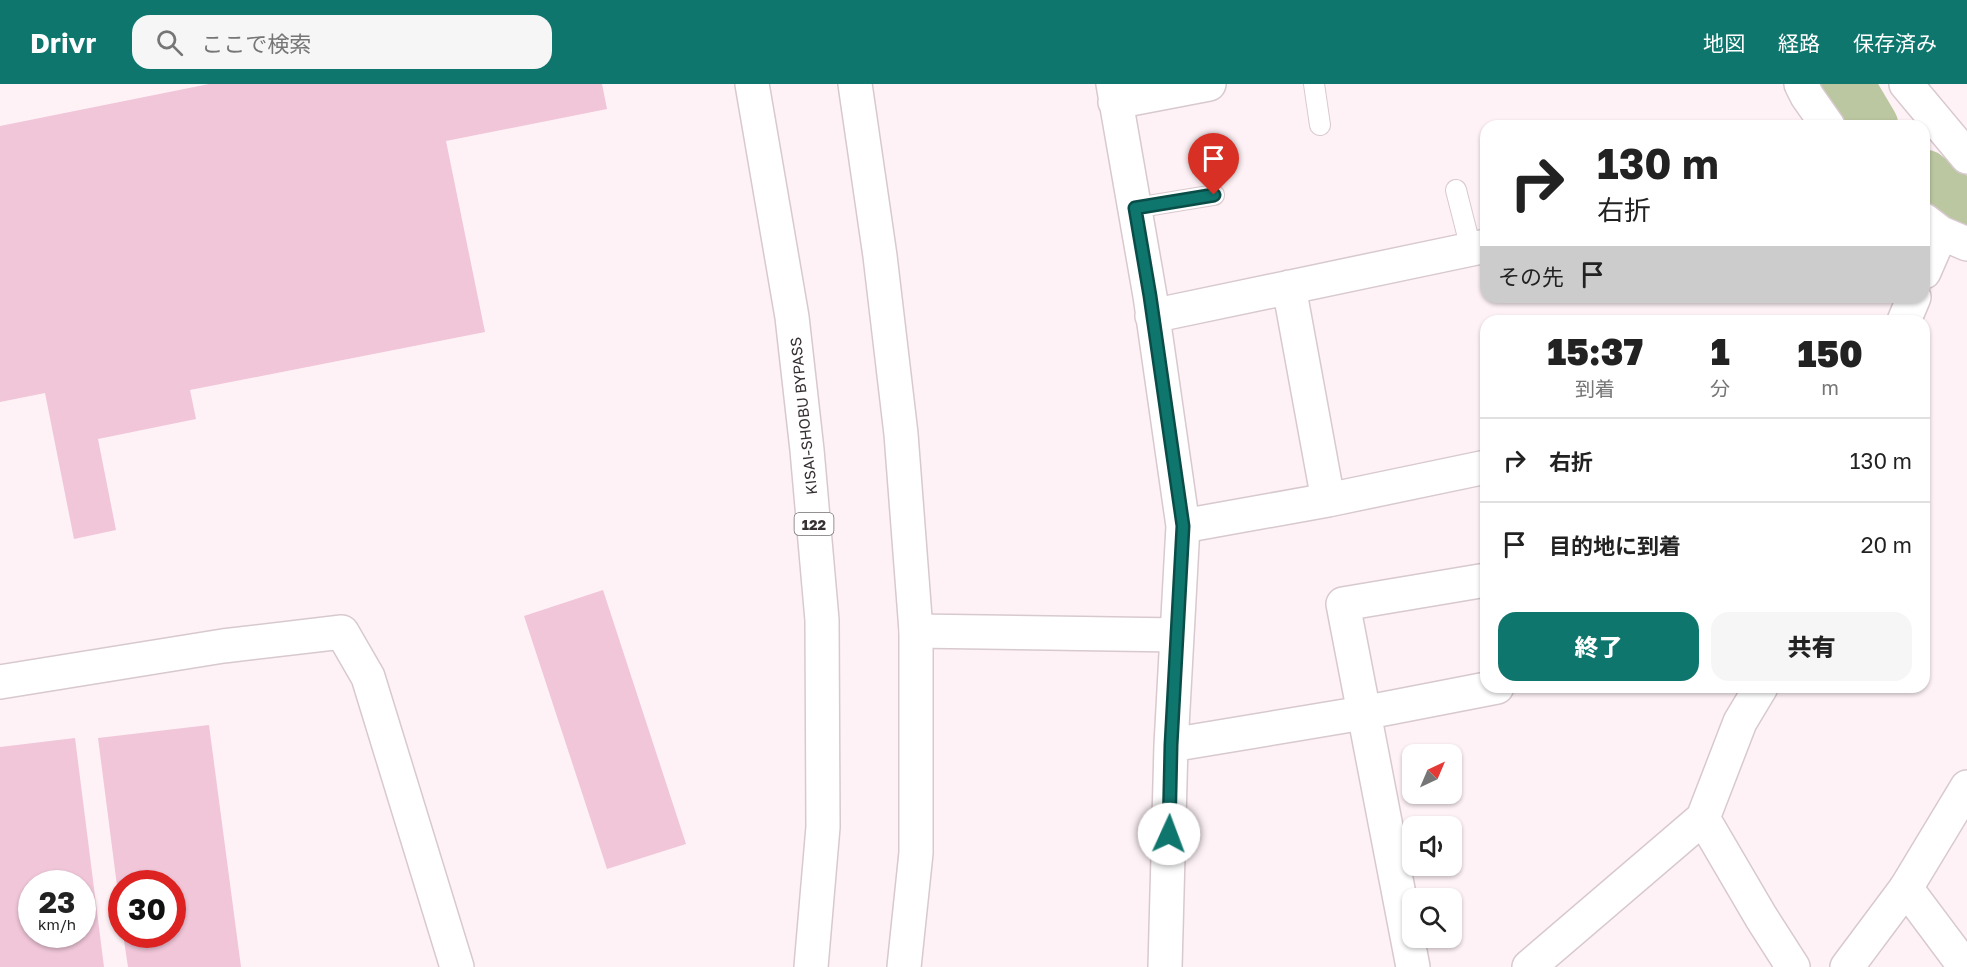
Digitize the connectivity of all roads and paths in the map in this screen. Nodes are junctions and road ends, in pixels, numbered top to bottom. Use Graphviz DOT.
graph roads {
  1 [pos="752,84"];
  2 [pos="855,84"];
  3 [pos="1209,84"];
  4 [pos="1314,84"];
  5 [pos="1801,84"];
  6 [pos="1906,84"];
  7 [pos="1114,93"];
  8 [pos="1824,120"];
  9 [pos="1320,125"];
  10 [pos="1967,157"];
  11 [pos="1456,190"];
  12 [pos="1214,195"];
  13 [pos="1135,208"];
  14 [pos="1944,232"];
  15 [pos="1479,248"];
  16 [pos="1930,260"];
  17 [pos="1289,287"];
  18 [pos="1152,316"];
  19 [pos="1480,468"];
  20 [pos="1328,500"];
  21 [pos="1183,526"];
  22 [pos="1480,581"];
  23 [pos="916,631"];
  24 [pos="1176,635"];
  25 [pos="0,682"];
  26 [pos="1480,690"];
  27 [pos="1757,693"];
  28 [pos="1363,713"];
  29 [pos="1171,745"];
  30 [pos="1967,787"];
  31 [pos="1703,818"];
  32 [pos="1906,888"];
  33 [pos="457,967"];
  34 [pos="811,967"];
  35 [pos="904,967"];
  36 [pos="1165,967"];
  37 [pos="1413,967"];
  38 [pos="1529,967"];
  39 [pos="1793,967"];
  40 [pos="1847,967"];
  41 [pos="1965,967"];
  1 -- 34 [label="main road, KISAI-SHOBU BYPASS / 122"];
  2 -- 23 [label="main road"];
  3 -- 7 [label="main road"];
  4 -- 9 [label="lane"];
  5 -- 8 [label="main road"];
  6 -- 10 [label="main road"];
  7 -- 13 [label="main road"];
  11 -- 15 [label="lane"];
  12 -- 13 [label="lane"];
  13 -- 18 [label="main road"];
  14 -- 16 [label="main road"];
  15 -- 17 [label="main road"];
  17 -- 18 [label="main road"];
  17 -- 20 [label="main road"];
  18 -- 21 [label="main road"];
  19 -- 20 [label="main road"];
  20 -- 21 [label="main road"];
  21 -- 24 [label="main road"];
  22 -- 28 [label="main road"];
  23 -- 24 [label="main road"];
  23 -- 35 [label="main road"];
  24 -- 29 [label="main road"];
  25 -- 33 [label="main road"];
  26 -- 28 [label="main road"];
  27 -- 31 [label="main road"];
  28 -- 29 [label="main road"];
  28 -- 37 [label="main road"];
  29 -- 36 [label="main road"];
  30 -- 32 [label="main road"];
  31 -- 38 [label="main road"];
  31 -- 39 [label="main road"];
  32 -- 40 [label="main road"];
  32 -- 41 [label="main road"];
}
